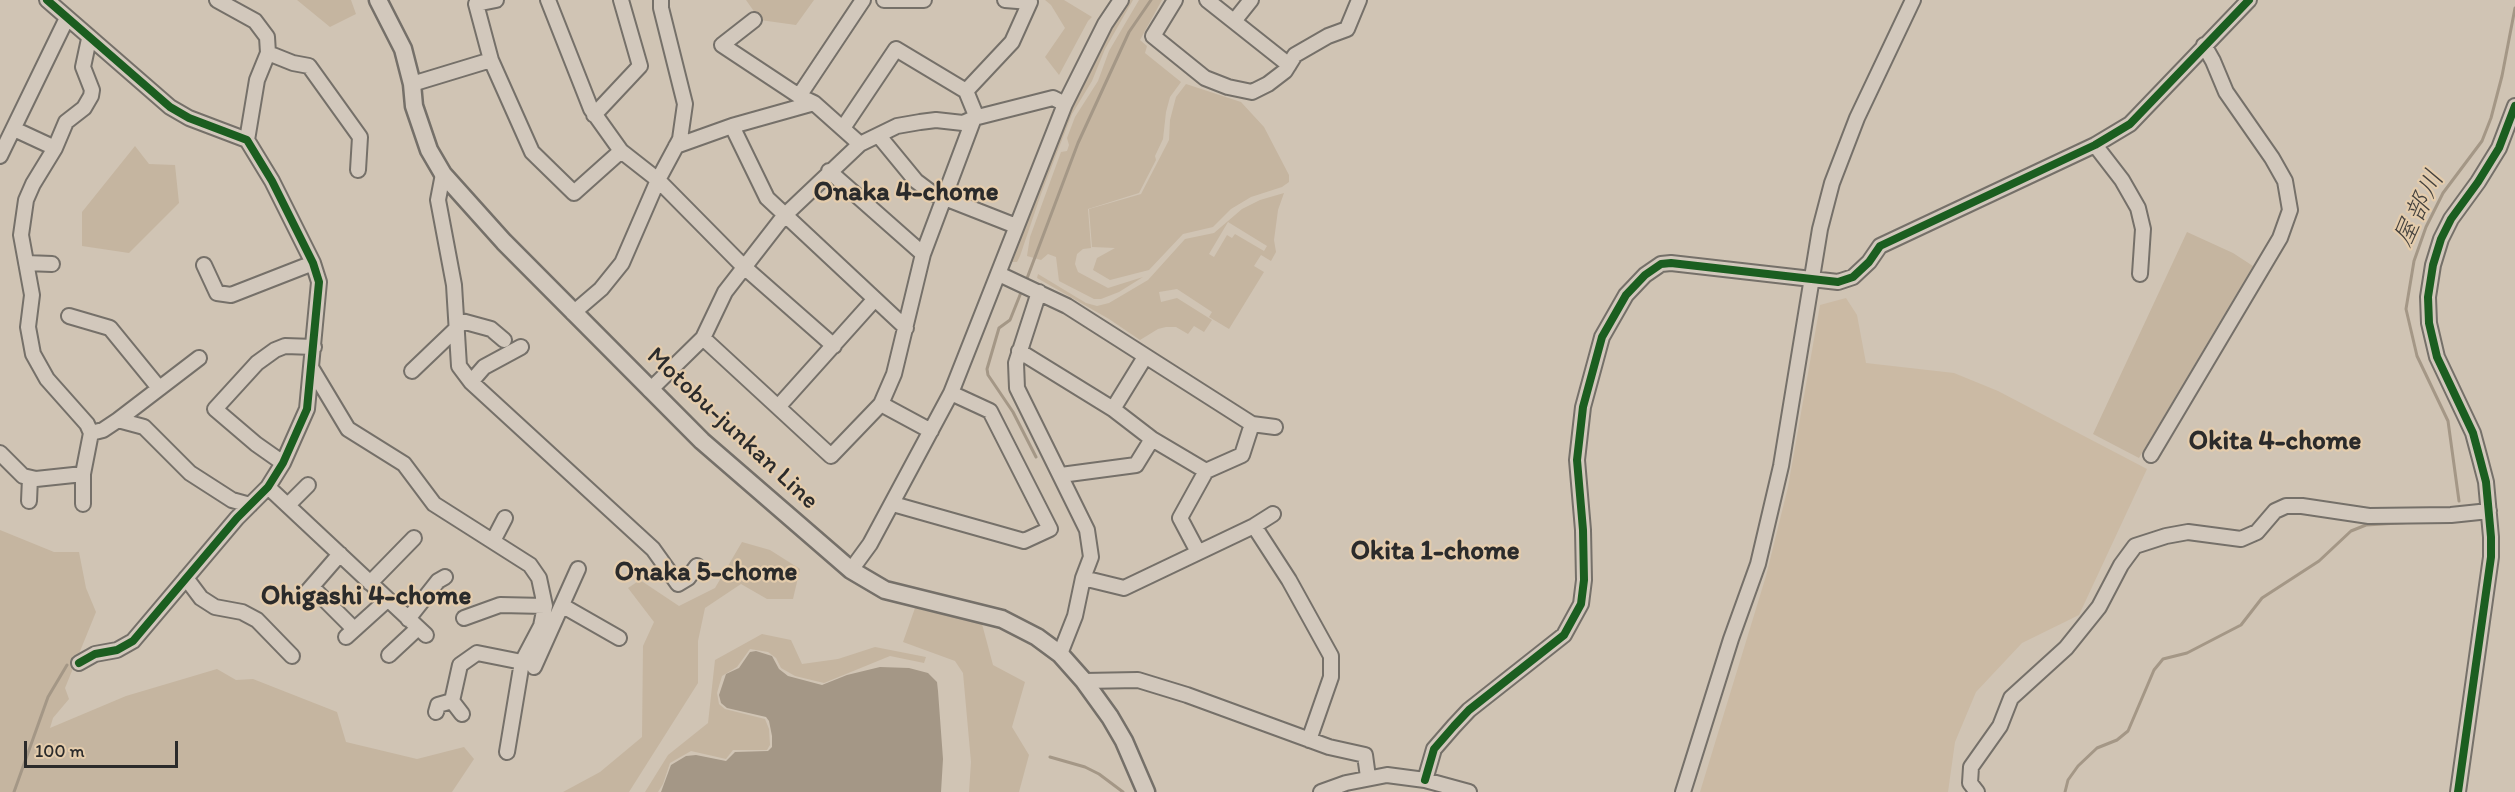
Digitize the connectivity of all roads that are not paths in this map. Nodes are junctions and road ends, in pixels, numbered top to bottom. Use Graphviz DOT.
graph roads {
  1 [pos="47,0"];
  2 [pos="217,0"];
  3 [pos="378,0"];
  4 [pos="496,0"];
  5 [pos="548,0"];
  6 [pos="621,0"];
  7 [pos="661,0"];
  8 [pos="863,0"];
  9 [pos="884,0"];
  10 [pos="924,0"];
  11 [pos="1005,0"];
  12 [pos="1121,0"];
  13 [pos="1175,0"];
  14 [pos="1208,0"];
  15 [pos="1251,0"];
  16 [pos="1359,0"];
  17 [pos="1913,0"];
  18 [pos="2249,0"];
  19 [pos="67,18"];
  20 [pos="754,20"];
  21 [pos="1235,20"];
  22 [pos="89,39"];
  23 [pos="2204,45"];
  24 [pos="268,53"];
  25 [pos="491,60"];
  26 [pos="1289,65"];
  27 [pos="412,84"];
  28 [pos="966,91"];
  29 [pos="799,96"];
  30 [pos="814,104"];
  31 [pos="1065,104"];
  32 [pos="2515,106"];
  33 [pos="594,115"];
  34 [pos="974,118"];
  35 [pos="732,126"];
  36 [pos="843,128"];
  37 [pos="14,129"];
  38 [pos="879,136"];
  39 [pos="247,140"];
  40 [pos="860,144"];
  41 [pos="2095,145"];
  42 [pos="676,146"];
  43 [pos="55,148"];
  44 [pos="621,151"];
  45 [pos="0,156"];
  46 [pos="358,171"];
  47 [pos="829,171"];
  48 [pos="443,174"];
  49 [pos="658,180"];
  50 [pos="944,196"];
  51 [pos="784,216"];
  52 [pos="1016,226"];
  53 [pos="923,254"];
  54 [pos="26,263"];
  55 [pos="313,263"];
  56 [pos="52,264"];
  57 [pos="204,266"];
  58 [pos="743,266"];
  59 [pos="2140,274"];
  60 [pos="1004,276"];
  61 [pos="1812,280"];
  62 [pos="1036,290"];
  63 [pos="874,300"];
  64 [pos="573,314"];
  65 [pos="69,316"];
  66 [pos="458,324"];
  67 [pos="906,328"];
  68 [pos="703,338"];
  69 [pos="504,340"];
  70 [pos="834,346"];
  71 [pos="314,347"];
  72 [pos="520,347"];
  73 [pos="1019,351"];
  74 [pos="1145,357"];
  75 [pos="199,358"];
  76 [pos="312,369"];
  77 [pos="412,371"];
  78 [pos="471,382"];
  79 [pos="159,388"];
  80 [pos="650,390"];
  81 [pos="951,393"];
  82 [pos="881,404"];
  83 [pos="778,407"];
  84 [pos="1113,410"];
  85 [pos="118,420"];
  86 [pos="1252,424"];
  87 [pos="1275,427"];
  88 [pos="931,431"];
  89 [pos="91,433"];
  90 [pos="1152,440"];
  91 [pos="2151,456"];
  92 [pos="2,459"];
  93 [pos="283,463"];
  94 [pos="1206,471"];
  95 [pos="83,474"];
  96 [pos="1061,475"];
  97 [pos="30,478"];
  98 [pos="308,485"];
  99 [pos="268,487"];
  100 [pos="29,501"];
  101 [pos="83,504"];
  102 [pos="893,504"];
  103 [pos="250,505"];
  104 [pos="288,506"];
  105 [pos="2489,511"];
  106 [pos="1273,514"];
  107 [pos="506,518"];
  108 [pos="1254,526"];
  109 [pos="414,538"];
  110 [pos="493,541"];
  111 [pos="1198,552"];
  112 [pos="340,554"];
  113 [pos="697,566"];
  114 [pos="578,569"];
  115 [pos="851,570"];
  116 [pos="445,577"];
  117 [pos="186,578"];
  118 [pos="1083,578"];
  119 [pos="370,583"];
  120 [pos="387,600"];
  121 [pos="545,606"];
  122 [pos="563,606"];
  123 [pos="464,618"];
  124 [pos="417,627"];
  125 [pos="547,636"];
  126 [pos="619,638"];
  127 [pos="1060,654"];
  128 [pos="292,656"];
  129 [pos="389,656"];
  130 [pos="79,663"];
  131 [pos="528,664"];
  132 [pos="1084,681"];
  133 [pos="452,701"];
  134 [pos="436,712"];
  135 [pos="462,714"];
  136 [pos="1309,740"];
  137 [pos="507,752"];
  138 [pos="1368,777"];
  139 [pos="1425,780"];
  140 [pos="1451,790"];
  141 [pos="1146,792"];
  142 [pos="1321,792"];
  143 [pos="1469,792"];
  144 [pos="1683,792"];
  145 [pos="1977,792"];
  146 [pos="2458,792"];
  1 -- 19 [label="street"];
  2 -- 24 [label="street"];
  3 -- 27 [label="main road, Motobu-junkan Line"];
  4 -- 25 [label="street"];
  5 -- 33 [label="street"];
  6 -- 33 [label="street"];
  7 -- 42 [label="street"];
  8 -- 29 [label="street"];
  9 -- 10 [label="street"];
  11 -- 28 [label="street"];
  12 -- 31 [label="street"];
  13 -- 26 [label="street"];
  14 -- 21 [label="street"];
  15 -- 21 [label="street"];
  16 -- 26 [label="street"];
  17 -- 61 [label="street"];
  18 -- 23 [label="street"];
  19 -- 22 [label="street"];
  19 -- 37 [label="street"];
  20 -- 29 [label="street"];
  21 -- 26 [label="street"];
  22 -- 39 [label="street"];
  22 -- 43 [label="street"];
  23 -- 41 [label="street"];
  23 -- 91 [label="street"];
  24 -- 39 [label="street"];
  24 -- 46 [label="street"];
  25 -- 27 [label="street"];
  25 -- 44 [label="street"];
  27 -- 48 [label="main road, Motobu-junkan Line"];
  28 -- 34 [label="street"];
  28 -- 36 [label="street"];
  29 -- 30 [label="street"];
  30 -- 35 [label="street"];
  30 -- 36 [label="street"];
  31 -- 34 [label="street"];
  31 -- 52 [label="street"];
  32 -- 105 [label="street"];
  33 -- 44 [label="street"];
  34 -- 38 [label="street"];
  34 -- 50 [label="street"];
  35 -- 42 [label="street"];
  35 -- 51 [label="street"];
  36 -- 40 [label="street"];
  37 -- 43 [label="street"];
  37 -- 45 [label="street"];
  38 -- 40 [label="street"];
  38 -- 50 [label="street"];
  39 -- 55 [label="street"];
  40 -- 47 [label="street"];
  41 -- 59 [label="street"];
  41 -- 61 [label="street"];
  42 -- 49 [label="street"];
  43 -- 54 [label="street"];
  44 -- 49 [label="street"];
  47 -- 51 [label="street"];
  47 -- 53 [label="street"];
  48 -- 64 [label="main road, Motobu-junkan Line"];
  48 -- 66 [label="street"];
  49 -- 58 [label="street"];
  49 -- 64 [label="street"];
  50 -- 52 [label="street"];
  50 -- 53 [label="street"];
  51 -- 58 [label="street"];
  51 -- 63 [label="street"];
  52 -- 60 [label="street"];
  53 -- 67 [label="street"];
  54 -- 56 [label="street"];
  54 -- 89 [label="street"];
  55 -- 57 [label="street"];
  55 -- 71 [label="street"];
  58 -- 68 [label="street"];
  58 -- 70 [label="street"];
  60 -- 62 [label="street"];
  60 -- 81 [label="street"];
  61 -- 139 [label="street"];
  61 -- 144 [label="street"];
  62 -- 73 [label="street"];
  62 -- 74 [label="street"];
  63 -- 67 [label="street"];
  63 -- 70 [label="street"];
  64 -- 80 [label="main road, Motobu-junkan Line"];
  65 -- 79 [label="street"];
  66 -- 69 [label="street"];
  66 -- 77 [label="street"];
  66 -- 78 [label="street"];
  67 -- 82 [label="street"];
  68 -- 80 [label="street"];
  68 -- 83 [label="street"];
  70 -- 83 [label="street"];
  71 -- 76 [label="street"];
  71 -- 93 [label="street"];
  72 -- 78 [label="street"];
  73 -- 84 [label="street"];
  73 -- 96 [label="street"];
  74 -- 84 [label="street"];
  74 -- 86 [label="street"];
  75 -- 79 [label="street"];
  76 -- 93 [label="street"];
  76 -- 110 [label="street"];
  78 -- 113 [label="street"];
  79 -- 85 [label="street"];
  80 -- 115 [label="main road, Motobu-junkan Line"];
  81 -- 88 [label="street"];
  81 -- 102 [label="street"];
  82 -- 83 [label="street"];
  82 -- 88 [label="street"];
  84 -- 90 [label="street"];
  85 -- 89 [label="street"];
  85 -- 103 [label="street"];
  86 -- 87 [label="street"];
  86 -- 94 [label="street"];
  88 -- 102 [label="street"];
  89 -- 95 [label="street"];
  90 -- 94 [label="street"];
  90 -- 96 [label="street"];
  92 -- 97 [label="street"];
  93 -- 99 [label="street"];
  94 -- 111 [label="street"];
  95 -- 97 [label="street"];
  95 -- 101 [label="street"];
  96 -- 118 [label="street"];
  97 -- 100 [label="street"];
  98 -- 104 [label="street"];
  99 -- 103 [label="street"];
  99 -- 104 [label="street"];
  102 -- 115 [label="street"];
  103 -- 117 [label="street"];
  104 -- 112 [label="street"];
  105 -- 145 [label="street"];
  105 -- 146 [label="street"];
  106 -- 108 [label="street"];
  107 -- 110 [label="street"];
  108 -- 111 [label="street"];
  108 -- 136 [label="street"];
  109 -- 119 [label="street"];
  110 -- 121 [label="street"];
  111 -- 118 [label="street"];
  112 -- 119 [label="street"];
  112 -- 120 [label="street"];
  114 -- 122 [label="street"];
  115 -- 127 [label="main road, Motobu-junkan Line"];
  116 -- 124 [label="street"];
  117 -- 128 [label="street"];
  117 -- 130 [label="street"];
  118 -- 127 [label="street"];
  119 -- 120 [label="street"];
  120 -- 124 [label="street"];
  121 -- 123 [label="street"];
  121 -- 125 [label="street"];
  122 -- 125 [label="street"];
  122 -- 126 [label="street"];
  124 -- 129 [label="street"];
  125 -- 131 [label="street"];
  127 -- 132 [label="main road, Motobu-junkan Line"];
  131 -- 133 [label="street"];
  131 -- 137 [label="street"];
  132 -- 136 [label="street"];
  132 -- 141 [label="main road, Motobu-junkan Line"];
  133 -- 134 [label="street"];
  133 -- 135 [label="street"];
  136 -- 138 [label="street"];
  138 -- 139 [label="street"];
  138 -- 142 [label="street"];
  139 -- 140 [label="street"];
  140 -- 143 [label="street"];
}
